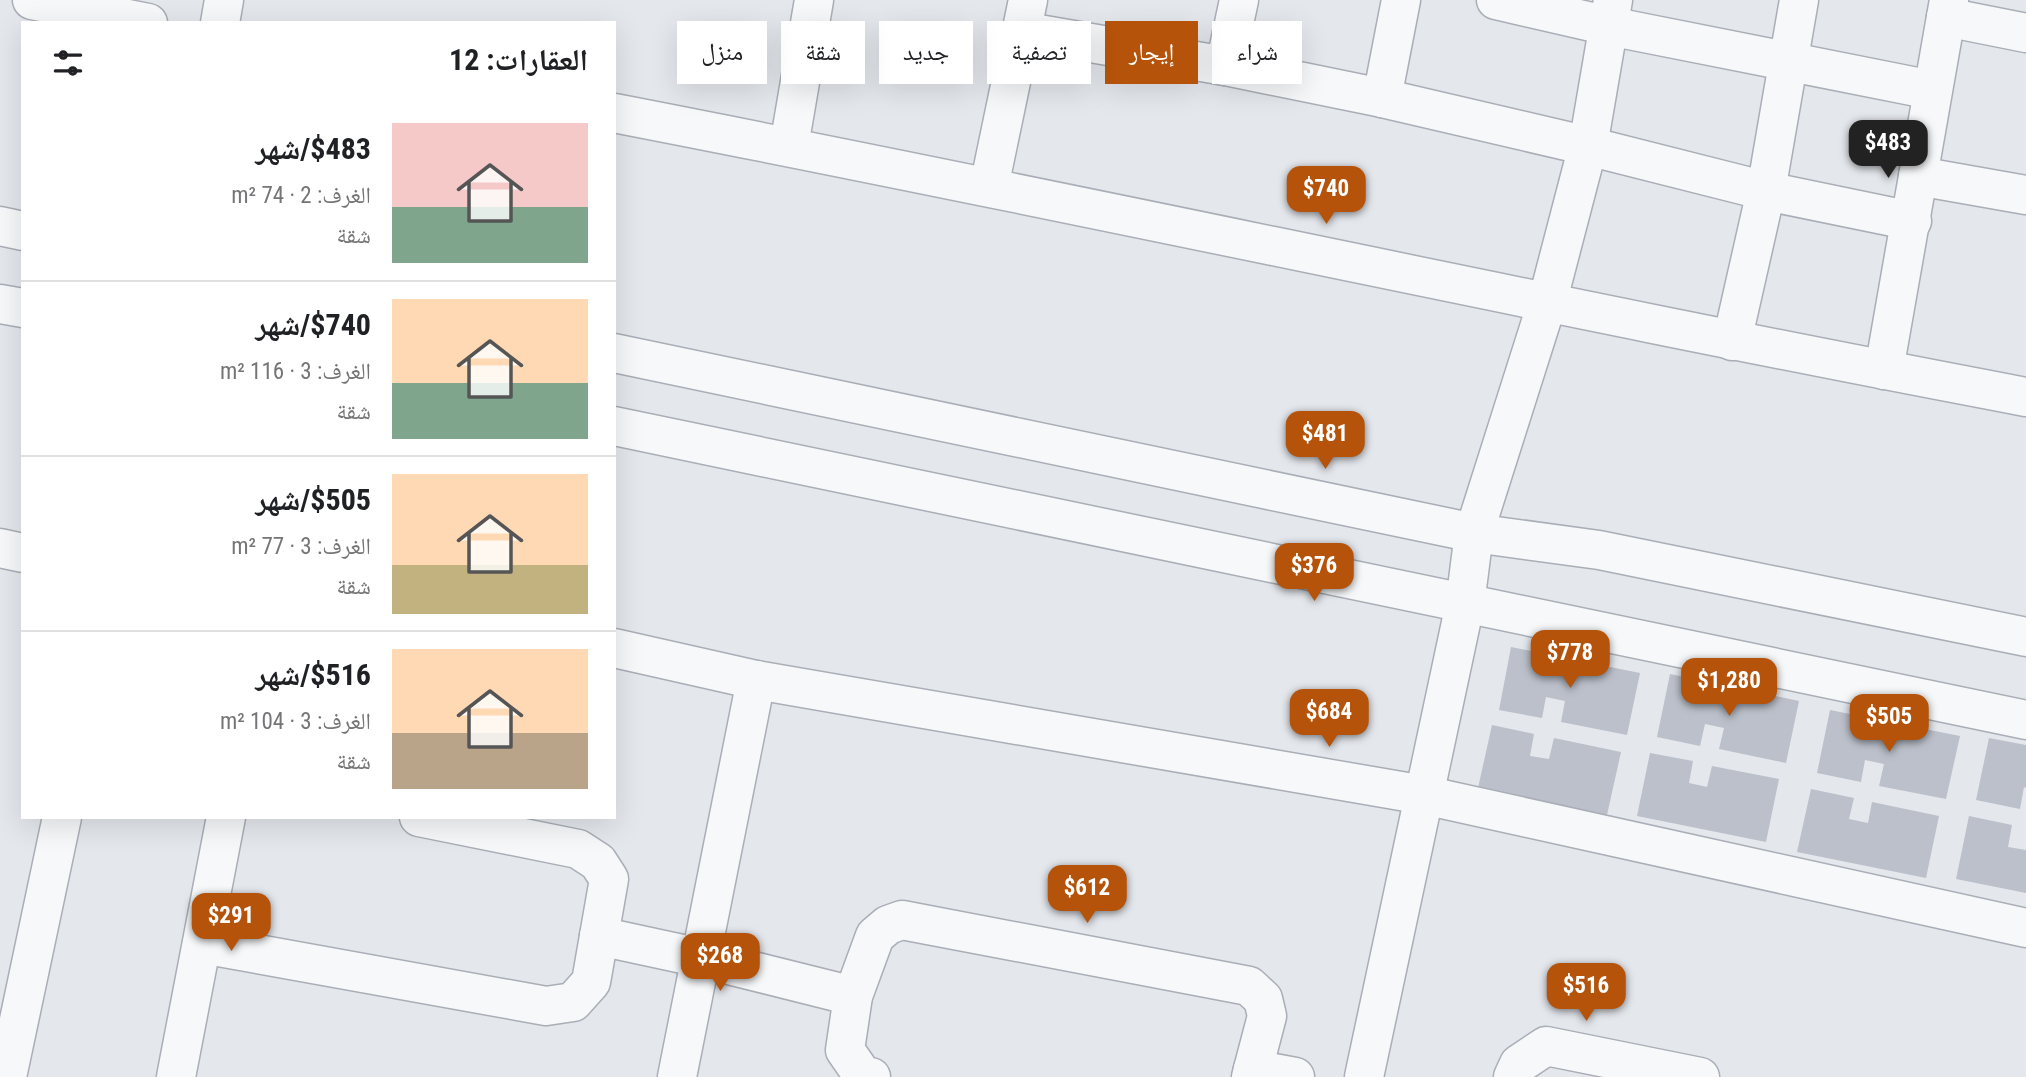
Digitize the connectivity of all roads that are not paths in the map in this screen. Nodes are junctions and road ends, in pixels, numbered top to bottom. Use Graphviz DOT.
graph roads {
  1 [pos="32,0"];
  2 [pos="224,0"];
  3 [pos="814,0"];
  4 [pos="1239,0"];
  5 [pos="1401,0"];
  6 [pos="1496,0"];
  7 [pos="1799,0"];
  8 [pos="1948,8"];
  9 [pos="1611,13"];
  10 [pos="1024,16"];
  11 [pos="138,21"];
  12 [pos="220,21"];
  13 [pos="1234,21"];
  14 [pos="2026,33"];
  15 [pos="1788,61"];
  16 [pos="1212,62"];
  17 [pos="1302,81"];
  18 [pos="1932,90"];
  19 [pos="1382,98"];
  20 [pos="616,113"];
  21 [pos="789,146"];
  22 [pos="1588,146"];
  23 [pos="1918,176"];
  24 [pos="989,187"];
  25 [pos="1766,191"];
  26 [pos="2026,195"];
  27 [pos="1912,221"];
  28 [pos="0,226"];
  29 [pos="21,231"];
  30 [pos="1546,303"];
  31 [pos="0,304"];
  32 [pos="21,308"];
  33 [pos="1732,341"];
  34 [pos="616,353"];
  35 [pos="1884,370"];
  36 [pos="2026,397"];
  37 [pos="616,426"];
  38 [pos="1474,533"];
  39 [pos="0,548"];
  40 [pos="21,553"];
  41 [pos="1465,604"];
  42 [pos="2026,637"];
  43 [pos="616,648"];
  44 [pos="756,680"];
  45 [pos="2026,720"];
  46 [pos="1424,795"];
  47 [pos="62,819"];
  48 [pos="226,819"];
  49 [pos="429,819"];
  50 [pos="2026,928"];
  51 [pos="599,936"];
  52 [pos="202,944"];
  53 [pos="701,958"];
  54 [pos="853,996"];
  55 [pos="1252,1073"];
  56 [pos="7,1077"];
  57 [pos="176,1077"];
  58 [pos="677,1077"];
  59 [pos="872,1077"];
  60 [pos="1295,1077"];
  61 [pos="1364,1077"];
  62 [pos="1513,1077"];
  63 [pos="1700,1077"];
  1 -- 11 [label="street"];
  2 -- 12 [label="street"];
  3 -- 21 [label="street"];
  4 -- 13 [label="street"];
  5 -- 19 [label="street"];
  6 -- 9 [label="street"];
  7 -- 15 [label="street"];
  8 -- 14 [label="street"];
  8 -- 18 [label="street"];
  9 -- 15 [label="street"];
  9 -- 22 [label="street"];
  10 -- 16 [label="street"];
  10 -- 24 [label="street"];
  15 -- 18 [label="street"];
  15 -- 25 [label="street"];
  17 -- 19 [label="street"];
  18 -- 23 [label="street"];
  19 -- 22 [label="street"];
  20 -- 21 [label="street"];
  21 -- 24 [label="street"];
  22 -- 25 [label="street"];
  22 -- 30 [label="street"];
  23 -- 26 [label="street"];
  23 -- 27 [label="street"];
  24 -- 30 [label="street"];
  25 -- 27 [label="street"];
  25 -- 33 [label="street"];
  27 -- 35 [label="street"];
  28 -- 29 [label="street"];
  30 -- 33 [label="street"];
  30 -- 38 [label="street"];
  31 -- 32 [label="street"];
  33 -- 35 [label="street"];
  34 -- 38 [label="street"];
  35 -- 36 [label="street"];
  37 -- 41 [label="street"];
  38 -- 41 [label="street"];
  38 -- 42 [label="street"];
  39 -- 40 [label="street"];
  41 -- 45 [label="street"];
  41 -- 46 [label="street"];
  43 -- 44 [label="street"];
  44 -- 46 [label="street"];
  44 -- 53 [label="street"];
  46 -- 50 [label="street"];
  46 -- 61 [label="street"];
  47 -- 56 [label="street"];
  48 -- 52 [label="street"];
  49 -- 51 [label="street"];
  51 -- 52 [label="street"];
  51 -- 53 [label="street"];
  52 -- 57 [label="street"];
  53 -- 54 [label="street"];
  53 -- 58 [label="street"];
  54 -- 55 [label="street"];
  54 -- 59 [label="street"];
  55 -- 60 [label="street"];
  62 -- 63 [label="street"];
}
